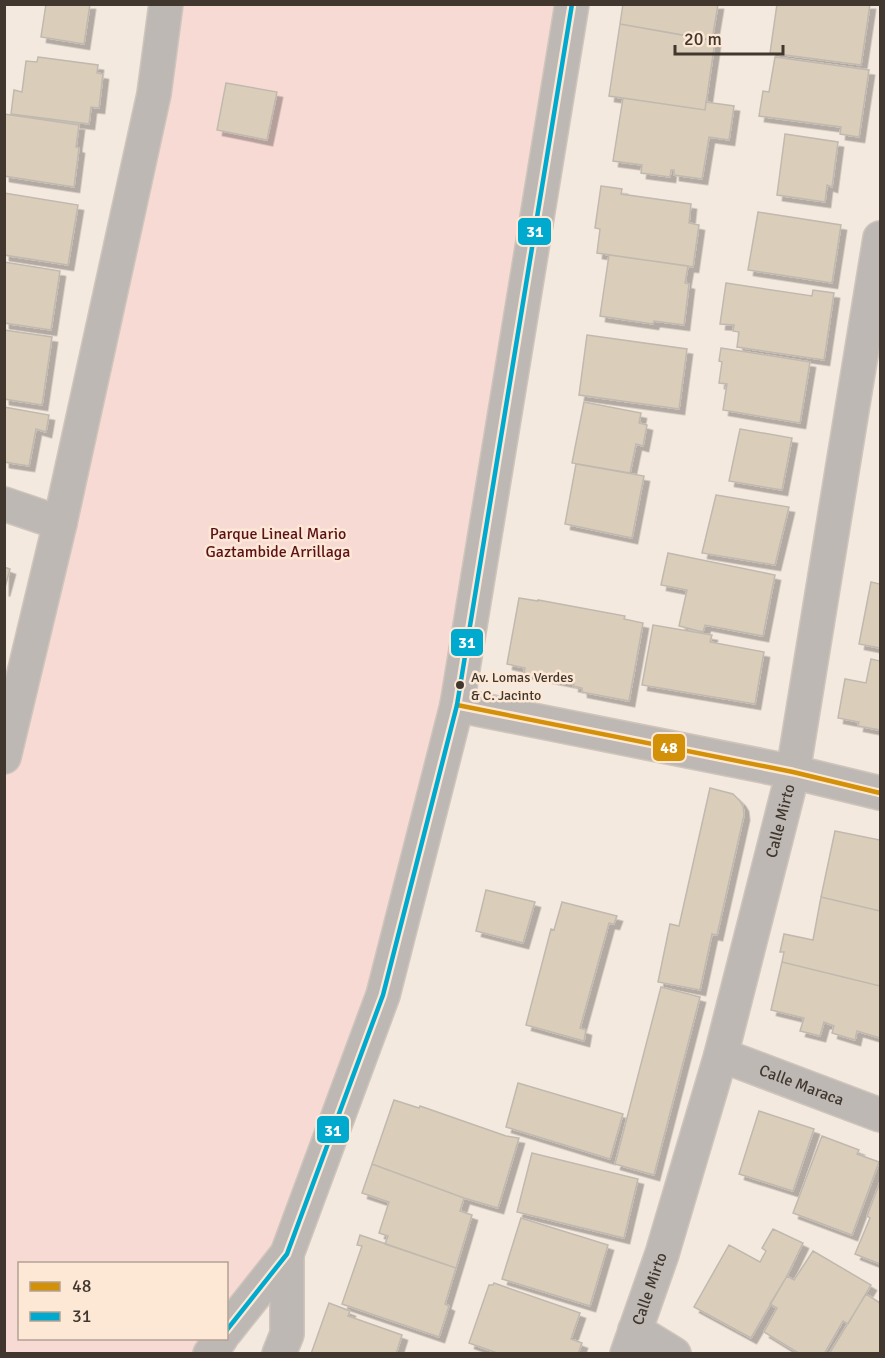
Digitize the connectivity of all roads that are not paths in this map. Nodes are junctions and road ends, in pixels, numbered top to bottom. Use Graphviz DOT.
graph roads {
  1 [pos="166,4"];
  2 [pos="572,4"];
  3 [pos="880,238"];
  4 [pos="4,504"];
  5 [pos="60,523"];
  6 [pos="457,705"];
  7 [pos="4,757"];
  8 [pos="792,772"];
  9 [pos="880,793"];
  10 [pos="721,1055"];
  11 [pos="880,1115"];
  12 [pos="287,1254"];
  13 [pos="228,1328"];
  14 [pos="220,1340"];
  15 [pos="631,1342"];
  16 [pos="210,1353"];
  17 [pos="279,1353"];
  18 [pos="674,1353"];
  1 -- 5 [label="street"];
  2 -- 6 [label="street"];
  3 -- 8 [label="street, Calle Mirto"];
  4 -- 5 [label="street"];
  5 -- 7 [label="street"];
  6 -- 8 [label="street"];
  6 -- 12 [label="street"];
  8 -- 9 [label="street"];
  8 -- 10 [label="street, Calle Mirto"];
  10 -- 11 [label="street, Calle Maraca"];
  10 -- 15 [label="street, Calle Mirto"];
  12 -- 13 [label="street"];
  12 -- 17 [label="street"];
  14 -- 16 [label="street"];
  15 -- 18 [label="street"];
}
